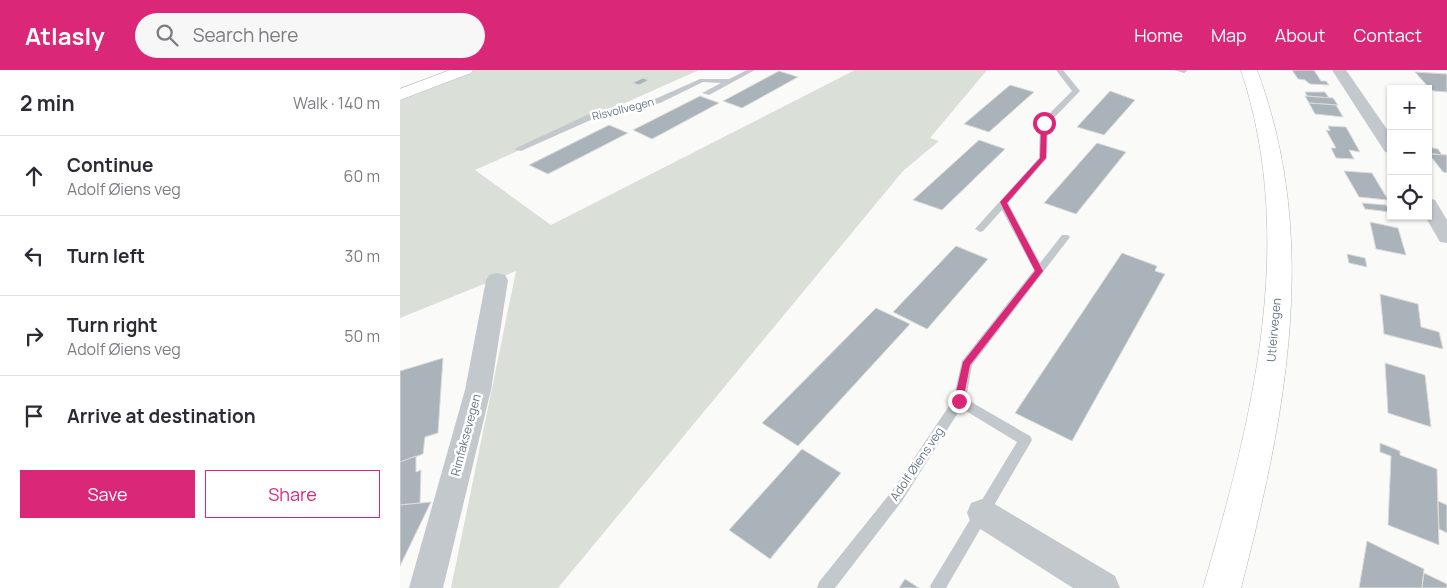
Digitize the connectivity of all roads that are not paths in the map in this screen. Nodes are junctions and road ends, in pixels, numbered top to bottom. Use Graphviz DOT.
graph roads {
  1 [pos="465,70"];
  2 [pos="752,70"];
  3 [pos="1059,70"];
  4 [pos="1249,70"];
  5 [pos="1339,70"];
  6 [pos="730,81"];
  7 [pos="706,92"];
  8 [pos="400,95"];
  9 [pos="1387,142"];
  10 [pos="518,149"];
  11 [pos="1003,202"];
  12 [pos="1432,211"];
  13 [pos="980,229"];
  14 [pos="1065,237"];
  15 [pos="1447,237"];
  16 [pos="1039,271"];
  17 [pos="497,280"];
  18 [pos="959,401"];
  19 [pos="982,512"];
  20 [pos="938,586"];
  21 [pos="426,588"];
  22 [pos="825,588"];
  23 [pos="1103,588"];
  24 [pos="1222,588"];
  1 -- 8 [label="main road"];
  2 -- 6 [label="lane, Risvollvegen"];
  3 -- 11 [label="lane"];
  4 -- 24 [label="main road, Utleirvegen"];
  5 -- 9 [label="street"];
  6 -- 7 [label="lane, Risvollvegen"];
  6 -- 10 [label="lane, Risvollvegen"];
  11 -- 13 [label="lane"];
  11 -- 16 [label="lane"];
  12 -- 15 [label="street"];
  14 -- 16 [label="lane, Adolf Øiens veg"];
  16 -- 18 [label="lane, Adolf Øiens veg"];
  17 -- 21 [label="street, Rimfaksevegen"];
  18 -- 19 [label="lane"];
  18 -- 22 [label="lane, Adolf Øiens veg"];
  19 -- 20 [label="lane"];
  19 -- 23 [label="street"];
}
